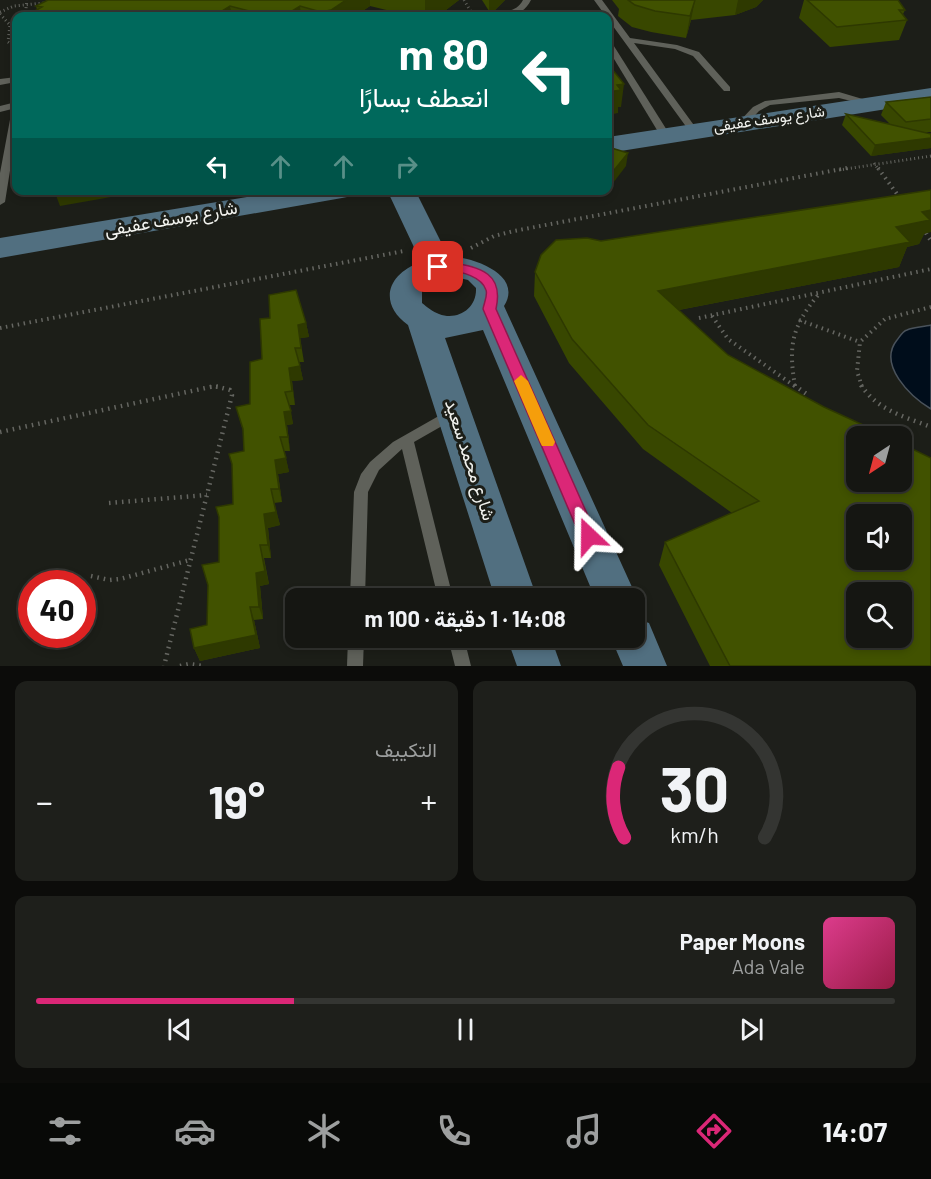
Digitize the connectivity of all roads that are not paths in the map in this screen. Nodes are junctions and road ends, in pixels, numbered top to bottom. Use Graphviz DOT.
graph roads {
  1 [pos="527,0"];
  2 [pos="513,12"];
  3 [pos="612,19"];
  4 [pos="627,40"];
  5 [pos="612,49"];
  6 [pos="728,89"];
  7 [pos="931,95"];
  8 [pos="693,130"];
  9 [pos="12,133"];
  10 [pos="665,135"];
  11 [pos="612,144"];
  12 [pos="313,195"];
  13 [pos="404,195"];
  14 [pos="0,202"];
  15 [pos="0,248"];
  16 [pos="439,260"];
  17 [pos="490,309"];
  18 [pos="423,321"];
  19 [pos="454,412"];
  20 [pos="407,441"];
  21 [pos="357,588"];
  22 [pos="444,588"];
  23 [pos="513,588"];
  24 [pos="612,588"];
  25 [pos="356,648"];
  26 [pos="458,648"];
  27 [pos="533,648"];
  28 [pos="637,648"];
  29 [pos="356,666"];
  30 [pos="463,666"];
  31 [pos="539,666"];
  32 [pos="645,666"];
  1 -- 2 [label="lane"];
  3 -- 4 [label="lane"];
  4 -- 6 [label="lane"];
  4 -- 8 [label="lane"];
  5 -- 10 [label="lane"];
  7 -- 8 [label="street, شارع يوسف عفيفى"];
  8 -- 10 [label="street, شارع يوسف عفيفى"];
  9 -- 14 [label="lane"];
  10 -- 11 [label="street, شارع يوسف عفيفى"];
  12 -- 15 [label="street, شارع يوسف عفيفى"];
  13 -- 16 [label="street"];
  16 -- 17 [label="street"];
  16 -- 18 [label="street"];
  17 -- 18 [label="street"];
  17 -- 24 [label="street"];
  18 -- 19 [label="street, شارع محمد سعيد"];
  19 -- 20 [label="lane"];
  19 -- 23 [label="street, شارع محمد سعيد"];
  20 -- 21 [label="lane"];
  20 -- 22 [label="lane"];
  25 -- 29 [label="lane"];
  26 -- 30 [label="lane"];
  27 -- 31 [label="street"];
  28 -- 32 [label="street"];
}
